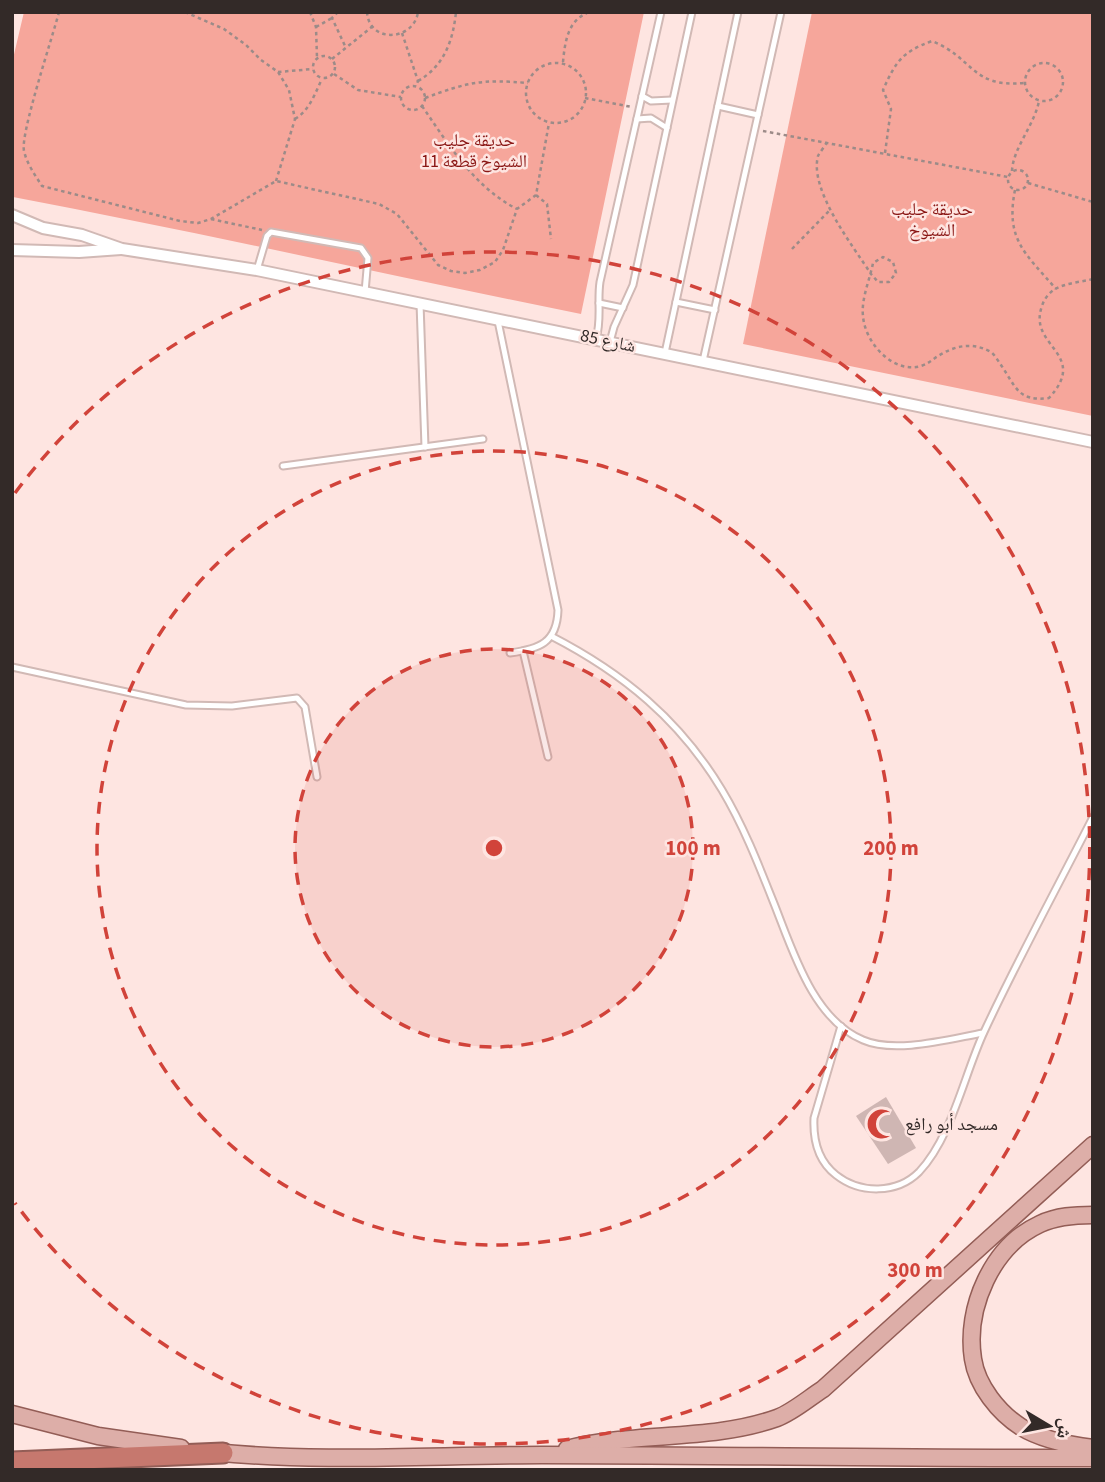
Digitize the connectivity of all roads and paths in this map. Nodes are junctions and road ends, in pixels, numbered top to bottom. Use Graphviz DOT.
graph roads {
  1 [pos="59,12"];
  2 [pos="185,12"];
  3 [pos="310,12"];
  4 [pos="338,12"];
  5 [pos="367,12"];
  6 [pos="418,12"];
  7 [pos="456,12"];
  8 [pos="590,12"];
  9 [pos="661,12"];
  10 [pos="692,12"];
  11 [pos="738,12"];
  12 [pos="781,12"];
  13 [pos="332,18"];
  14 [pos="373,26"];
  15 [pos="316,27"];
  16 [pos="402,33"];
  17 [pos="346,48"];
  18 [pos="317,58"];
  19 [pos="332,59"];
  20 [pos="563,62"];
  21 [pos="313,69"];
  22 [pos="278,72"];
  23 [pos="334,74"];
  24 [pos="322,79"];
  25 [pos="418,81"];
  26 [pos="528,83"];
  27 [pos="1024,83"];
  28 [pos="416,87"];
  29 [pos="642,96"];
  30 [pos="401,97"];
  31 [pos="425,98"];
  32 [pos="585,98"];
  33 [pos="673,100"];
  34 [pos="1039,101"];
  35 [pos="422,106"];
  36 [pos="718,106"];
  37 [pos="639,108"];
  38 [pos="758,115"];
  39 [pos="295,118"];
  40 [pos="637,119"];
  41 [pos="549,123"];
  42 [pos="667,128"];
  43 [pos="755,129"];
  44 [pos="827,142"];
  45 [pos="885,153"];
  46 [pos="1012,171"];
  47 [pos="1007,177"];
  48 [pos="276,181"];
  49 [pos="1027,183"];
  50 [pos="1015,190"];
  51 [pos="536,195"];
  52 [pos="1093,202"];
  53 [pos="517,209"];
  54 [pos="830,211"];
  55 [pos="12,215"];
  56 [pos="211,219"];
  57 [pos="248,226"];
  58 [pos="551,239"];
  59 [pos="122,249"];
  60 [pos="792,249"];
  61 [pos="12,250"];
  62 [pos="257,270"];
  63 [pos="871,274"];
  64 [pos="1093,279"];
  65 [pos="1056,289"];
  66 [pos="365,292"];
  67 [pos="676,302"];
  68 [pos="420,303"];
  69 [pos="598,303"];
  70 [pos="623,308"];
  71 [pos="715,310"];
  72 [pos="498,318"];
  73 [pos="596,339"];
  74 [pos="610,342"];
  75 [pos="665,353"];
  76 [pos="703,361"];
  77 [pos="483,439"];
  78 [pos="1093,442"];
  79 [pos="425,447"];
  80 [pos="283,466"];
  81 [pos="551,636"];
  82 [pos="523,651"];
  83 [pos="510,653"];
  84 [pos="12,667"];
  85 [pos="548,757"];
  86 [pos="317,777"];
  87 [pos="1093,817"];
  88 [pos="841,1026"];
  89 [pos="983,1034"];
  90 [pos="1093,1145"];
  91 [pos="1093,1215"];
  92 [pos="12,1414"];
  93 [pos="1093,1448"];
  94 [pos="223,1453"];
  95 [pos="543,1455"];
  96 [pos="1093,1458"];
  97 [pos="12,1462"];
  1 -- 56 [label="path"];
  2 -- 22 [label="path"];
  3 -- 15 [label="path"];
  4 -- 13 [label="path"];
  5 -- 14 [label="path"];
  6 -- 16 [label="path"];
  7 -- 25 [label="path"];
  8 -- 20 [label="path"];
  9 -- 29 [label="lane"];
  10 -- 33 [label="lane"];
  11 -- 36 [label="lane"];
  12 -- 38 [label="lane"];
  13 -- 15 [label="path"];
  13 -- 17 [label="path"];
  14 -- 16 [label="path"];
  14 -- 17 [label="path"];
  15 -- 18 [label="path"];
  16 -- 25 [label="path"];
  17 -- 19 [label="path"];
  18 -- 19 [label="path"];
  18 -- 21 [label="path"];
  19 -- 23 [label="path"];
  20 -- 26 [label="path"];
  20 -- 32 [label="path"];
  21 -- 22 [label="path"];
  21 -- 24 [label="path"];
  22 -- 39 [label="path"];
  23 -- 24 [label="path"];
  23 -- 30 [label="path"];
  24 -- 39 [label="path"];
  25 -- 28 [label="path"];
  26 -- 31 [label="path"];
  26 -- 41 [label="path"];
  27 -- 34 [label="path"];
  27 -- 34 [label="path"];
  27 -- 45 [label="path"];
  28 -- 30 [label="path"];
  28 -- 31 [label="path"];
  29 -- 33 [label="lane"];
  29 -- 37 [label="lane"];
  30 -- 35 [label="path"];
  31 -- 35 [label="path"];
  32 -- 37 [label="path"];
  32 -- 41 [label="path"];
  33 -- 42 [label="lane"];
  34 -- 46 [label="path"];
  35 -- 53 [label="path"];
  36 -- 38 [label="lane"];
  36 -- 67 [label="lane"];
  37 -- 40 [label="lane"];
  38 -- 43 [label="lane"];
  39 -- 48 [label="path"];
  40 -- 42 [label="lane"];
  40 -- 69 [label="lane"];
  41 -- 51 [label="path"];
  42 -- 70 [label="lane"];
  43 -- 44 [label="path"];
  43 -- 71 [label="lane"];
  44 -- 45 [label="path"];
  44 -- 54 [label="path"];
  45 -- 47 [label="path"];
  46 -- 47 [label="path"];
  46 -- 49 [label="path"];
  47 -- 50 [label="path"];
  48 -- 53 [label="path"];
  48 -- 56 [label="path"];
  49 -- 50 [label="path"];
  49 -- 52 [label="path"];
  50 -- 65 [label="path"];
  51 -- 53 [label="path"];
  51 -- 58 [label="path"];
  54 -- 60 [label="path"];
  54 -- 63 [label="path"];
  55 -- 59 [label="street, شارع 85"];
  56 -- 57 [label="path"];
  59 -- 61 [label="street, شارع 85"];
  59 -- 62 [label="street, شارع 85"];
  62 -- 66 [label="street, شارع 85"];
  62 -- 66 [label="lane"];
  63 -- 63 [label="path"];
  63 -- 65 [label="path"];
  64 -- 65 [label="path"];
  66 -- 68 [label="street, شارع 85"];
  67 -- 71 [label="lane"];
  67 -- 75 [label="lane"];
  68 -- 72 [label="street, شارع 85"];
  68 -- 79 [label="lane"];
  69 -- 70 [label="lane"];
  69 -- 73 [label="lane"];
  70 -- 74 [label="lane"];
  71 -- 76 [label="lane"];
  72 -- 73 [label="street, شارع 85"];
  72 -- 81 [label="lane"];
  73 -- 74 [label="street, شارع 85"];
  74 -- 75 [label="street, شارع 85"];
  75 -- 76 [label="street, شارع 85"];
  76 -- 78 [label="street, شارع 85"];
  77 -- 79 [label="lane"];
  79 -- 80 [label="lane"];
  81 -- 82 [label="lane"];
  81 -- 88 [label="lane"];
  82 -- 83 [label="lane"];
  82 -- 85 [label="lane"];
  84 -- 86 [label="lane"];
  87 -- 89 [label="lane"];
  88 -- 89 [label="lane"];
  88 -- 89 [label="lane"];
  90 -- 95 [label="main road"];
  91 -- 93 [label="main road"];
  92 -- 94 [label="main road"];
  94 -- 95 [label="main road"];
  94 -- 97 [label="highway"];
  95 -- 96 [label="main road"];
}
